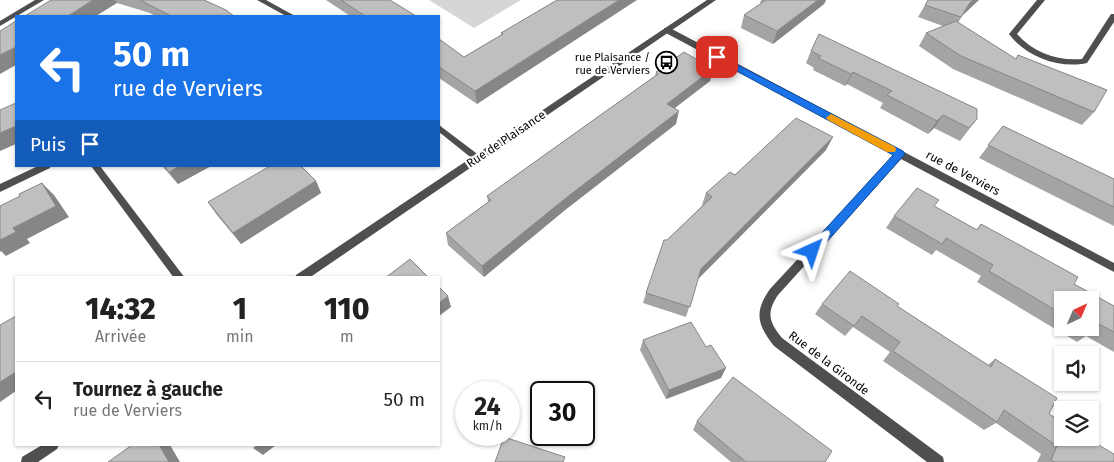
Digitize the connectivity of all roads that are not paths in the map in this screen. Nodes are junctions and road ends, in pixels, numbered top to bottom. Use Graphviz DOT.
graph roads {
  1 [pos="40,0"];
  2 [pos="712,0"];
  3 [pos="1041,0"];
  4 [pos="266,1"];
  5 [pos="289,15"];
  6 [pos="1114,16"];
  7 [pos="0,24"];
  8 [pos="667,30"];
  9 [pos="440,129"];
  10 [pos="900,154"];
  11 [pos="477,158"];
  12 [pos="45,167"];
  13 [pos="96,167"];
  14 [pos="0,188"];
  15 [pos="1114,268"];
  16 [pos="178,276"];
  17 [pos="303,276"];
  18 [pos="51,446"];
  19 [pos="27,462"];
  20 [pos="938,462"];
  1 -- 7 [label="street"];
  2 -- 8 [label="street, Rue de Plaisance"];
  3 -- 6 [label="street"];
  4 -- 5 [label="street"];
  8 -- 10 [label="street, rue de Verviers"];
  8 -- 11 [label="street, Rue de Plaisance"];
  9 -- 11 [label="street"];
  10 -- 15 [label="street, rue de Verviers"];
  10 -- 20 [label="street, Rue de la Gironde"];
  11 -- 17 [label="street, Rue de Plaisance"];
  12 -- 14 [label="street"];
  13 -- 16 [label="street"];
  18 -- 19 [label="street"];
}
